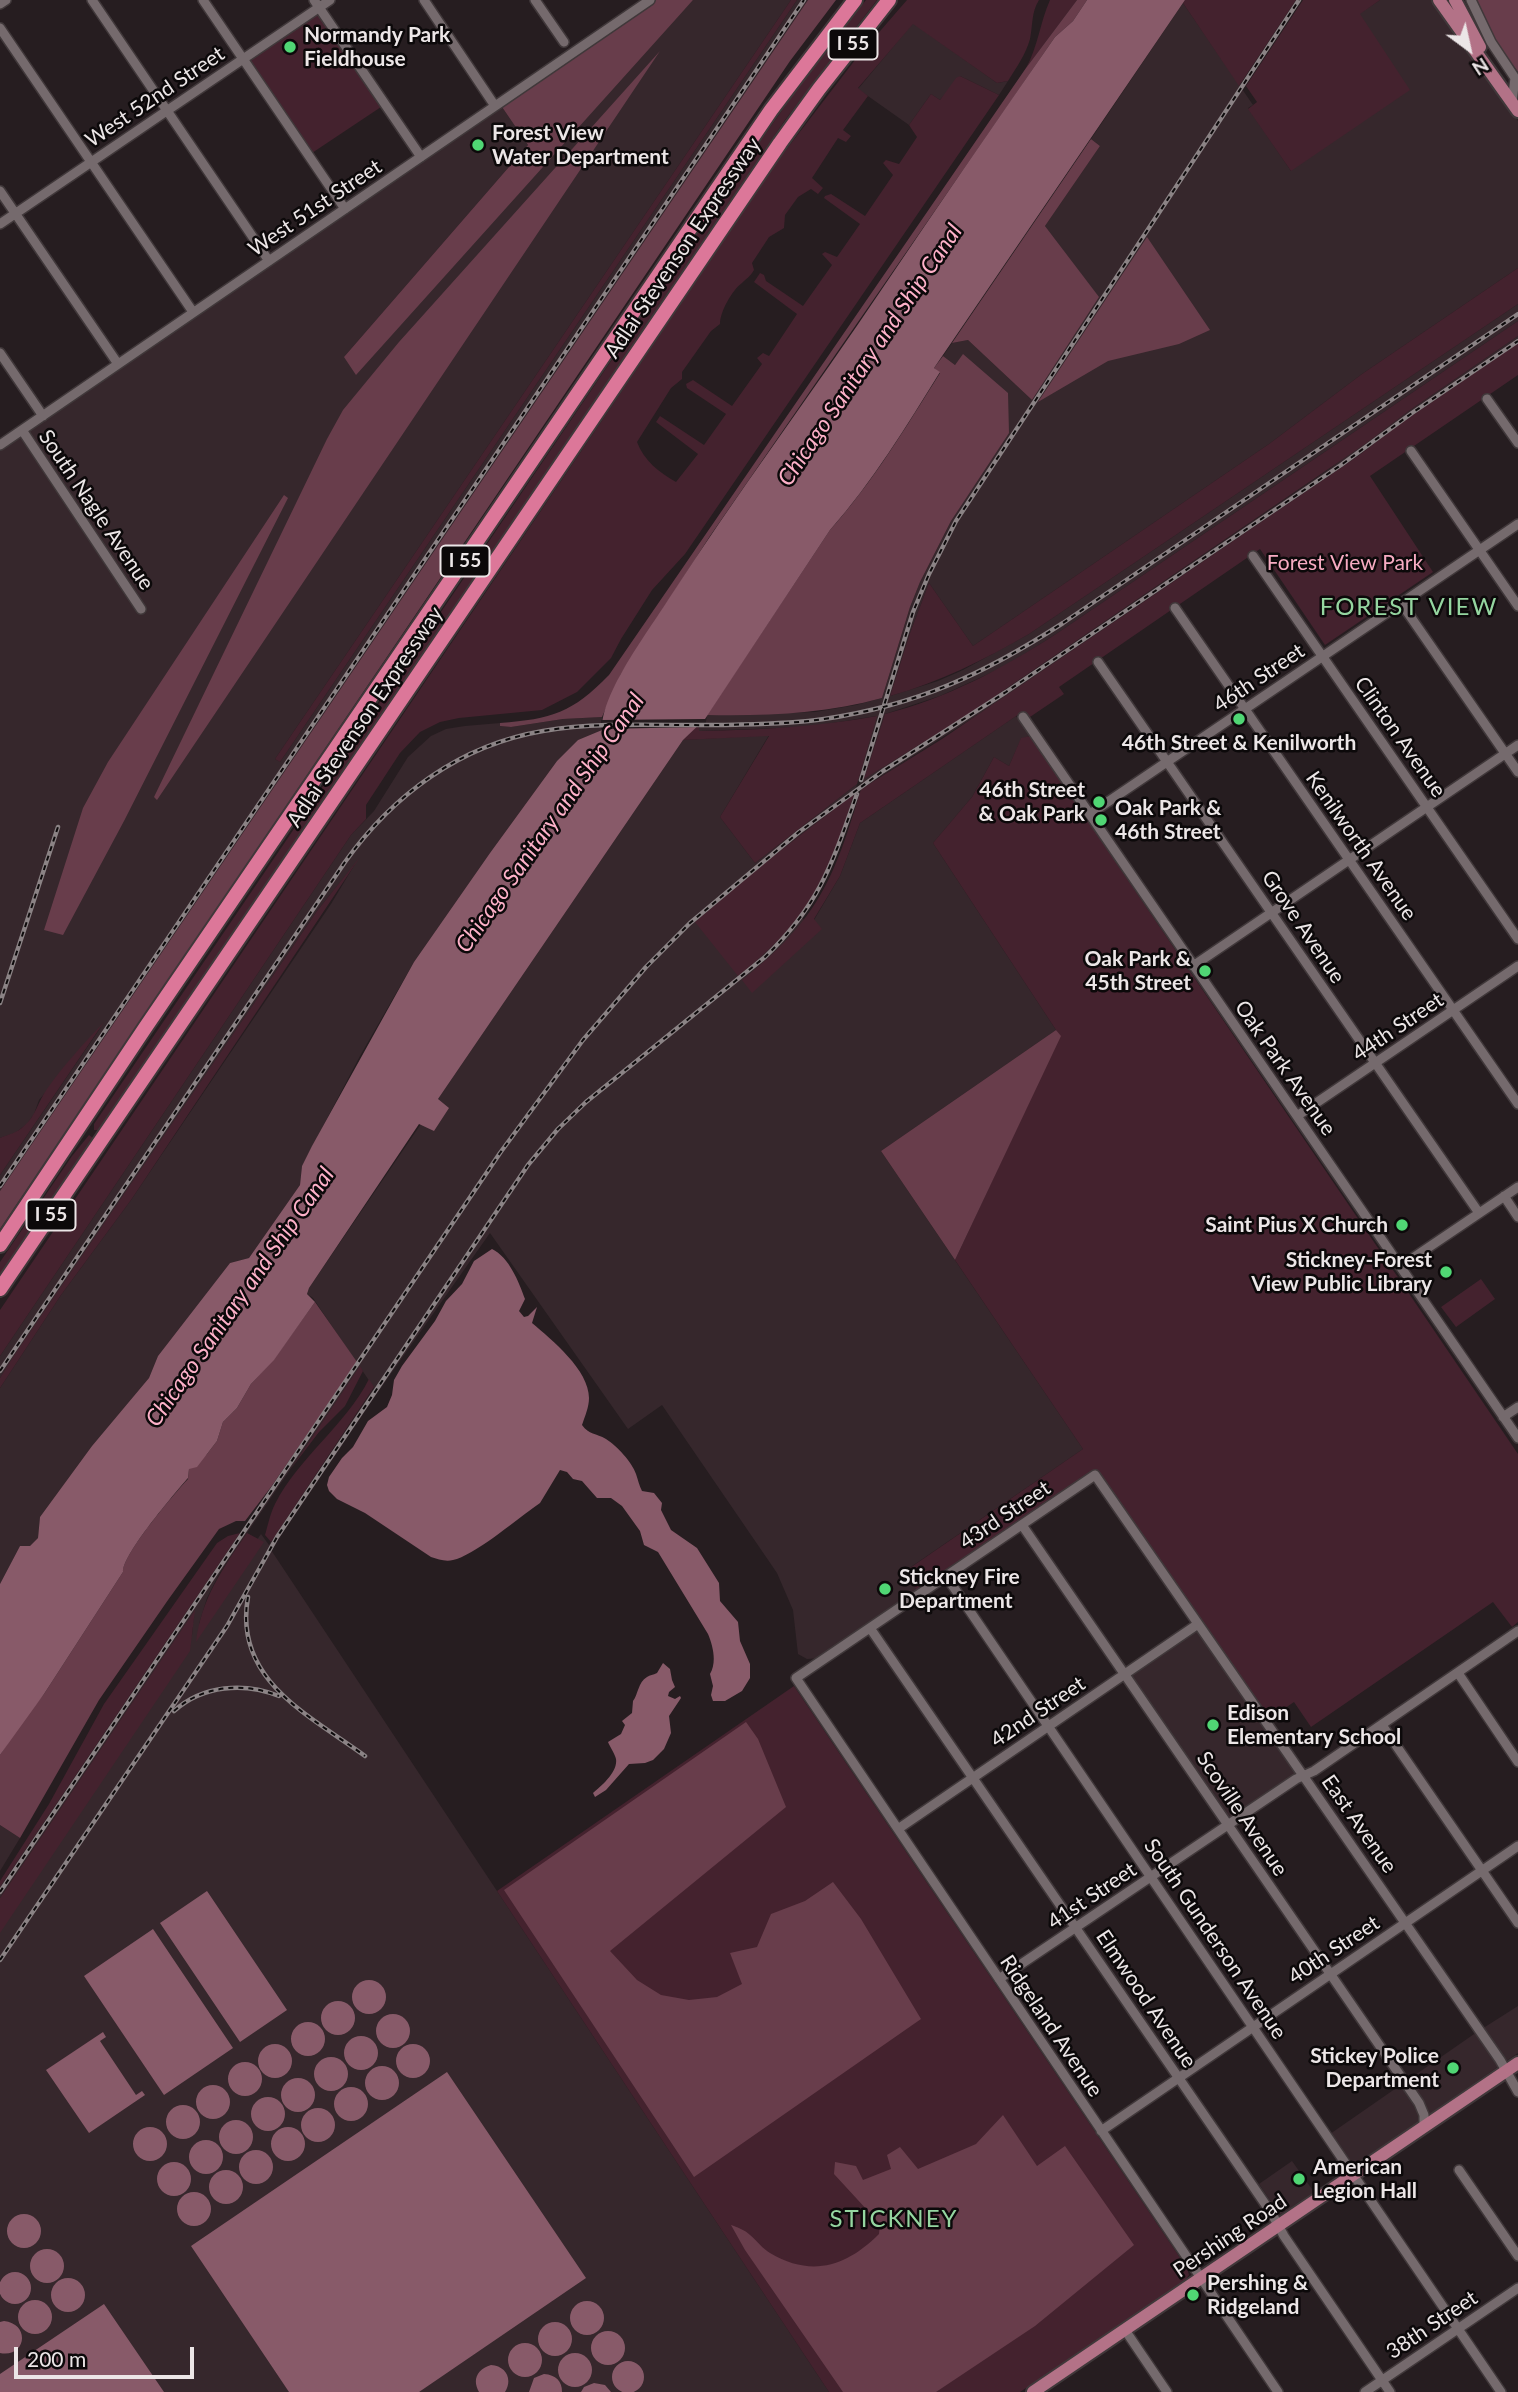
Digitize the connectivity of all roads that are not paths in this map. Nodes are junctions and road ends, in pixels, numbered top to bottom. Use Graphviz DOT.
graph roads {
  1 [pos="6,0"];
  2 [pos="92,0"];
  3 [pos="203,0"];
  4 [pos="330,0"];
  5 [pos="424,0"];
  6 [pos="535,0"];
  7 [pos="844,0"];
  8 [pos="855,0"];
  9 [pos="889,0"];
  10 [pos="900,0"];
  11 [pos="1439,0"];
  12 [pos="1455,0"];
  13 [pos="1471,0"];
  14 [pos="647,1"];
  15 [pos="0,4"];
  16 [pos="317,4"];
  17 [pos="0,28"];
  18 [pos="564,42"];
  19 [pos="243,59"];
  20 [pos="819,89"];
  21 [pos="495,106"];
  22 [pos="1515,106"];
  23 [pos="771,110"];
  24 [pos="167,111"];
  25 [pos="421,157"];
  26 [pos="91,162"];
  27 [pos="0,191"];
  28 [pos="345,209"];
  29 [pos="15,214"];
  30 [pos="0,224"];
  31 [pos="269,261"];
  32 [pos="193,312"];
  33 [pos="0,354"];
  34 [pos="118,364"];
  35 [pos="1487,399"];
  36 [pos="43,415"];
  37 [pos="22,430"];
  38 [pos="1518,443"];
  39 [pos="0,445"];
  40 [pos="1411,450"];
  41 [pos="1518,524"];
  42 [pos="1479,550"];
  43 [pos="1254,556"];
  44 [pos="1401,603"];
  45 [pos="1518,607"];
  46 [pos="1175,608"];
  47 [pos="141,609"];
  48 [pos="1323,656"];
  49 [pos="1098,662"];
  50 [pos="1245,709"];
  51 [pos="1023,717"];
  52 [pos="1518,745"];
  53 [pos="1505,754"];
  54 [pos="1167,761"];
  55 [pos="1518,772"];
  56 [pos="1427,807"];
  57 [pos="1090,814"];
  58 [pos="1349,860"];
  59 [pos="1272,912"];
  60 [pos="1518,939"];
  61 [pos="1193,966"];
  62 [pos="1518,966"];
  63 [pos="1453,1010"];
  64 [pos="1375,1063"];
  65 [pos="1518,1104"];
  66 [pos="1297,1116"];
  67 [pos="1518,1186"];
  68 [pos="1504,1196"];
  69 [pos="1479,1213"];
  70 [pos="1518,1217"];
  71 [pos="0,1245"];
  72 [pos="1401,1266"];
  73 [pos="0,1289"];
  74 [pos="1518,1407"];
  75 [pos="1503,1417"];
  76 [pos="1518,1438"];
  77 [pos="1095,1475"];
  78 [pos="1022,1525"];
  79 [pos="946,1576"];
  80 [pos="1198,1624"];
  81 [pos="870,1628"];
  82 [pos="1518,1631"];
  83 [pos="1458,1673"];
  84 [pos="1125,1674"];
  85 [pos="796,1678"];
  86 [pos="1382,1725"];
  87 [pos="1049,1726"];
  88 [pos="1518,1762"];
  89 [pos="1303,1776"];
  90 [pos="973,1778"];
  91 [pos="1228,1824"];
  92 [pos="898,1829"];
  93 [pos="1518,1846"];
  94 [pos="1482,1871"];
  95 [pos="1151,1876"];
  96 [pos="1406,1923"];
  97 [pos="1518,1923"];
  98 [pos="1076,1927"];
  99 [pos="1331,1974"];
  100 [pos="999,1979"];
  101 [pos="1254,2027"];
  102 [pos="1518,2063"];
  103 [pos="1506,2071"];
  104 [pos="1179,2078"];
  105 [pos="1518,2092"];
  106 [pos="1424,2127"];
  107 [pos="1101,2131"];
  108 [pos="1459,2170"];
  109 [pos="1354,2175"];
  110 [pos="1279,2226"];
  111 [pos="1518,2256"];
  112 [pos="1201,2279"];
  113 [pos="1518,2288"];
  114 [pos="1458,2329"];
  115 [pos="1125,2330"];
  116 [pos="1382,2380"];
  117 [pos="1051,2387"];
  118 [pos="1033,2392"];
  119 [pos="1167,2392"];
  120 [pos="1278,2392"];
  121 [pos="1365,2392"];
  122 [pos="1390,2392"];
  123 [pos="1501,2392"];
  1 -- 15 [label="street"];
  2 -- 24 [label="street"];
  3 -- 19 [label="street"];
  4 -- 16 [label="street, West 52nd Street"];
  5 -- 21 [label="street"];
  6 -- 18 [label="street"];
  7 -- 23 [label="highway"];
  8 -- 23 [label="highway, Adlai Stevenson Expressway / I 55"];
  9 -- 20 [label="highway, Adlai Stevenson Expressway / I 55"];
  10 -- 20 [label="highway"];
  11 -- 22 [label="main road"];
  12 -- 22 [label="main road"];
  13 -- 22 [label="street"];
  14 -- 21 [label="street, West 51st Street"];
  16 -- 19 [label="street, West 52nd Street"];
  16 -- 25 [label="street"];
  17 -- 26 [label="street"];
  19 -- 24 [label="street, West 52nd Street"];
  19 -- 28 [label="street"];
  20 -- 73 [label="highway, Adlai Stevenson Expressway / I 55"];
  21 -- 25 [label="street, West 51st Street"];
  23 -- 71 [label="highway, Adlai Stevenson Expressway / I 55"];
  24 -- 26 [label="street, West 52nd Street"];
  24 -- 31 [label="street"];
  25 -- 28 [label="street, West 51st Street"];
  26 -- 29 [label="street, West 52nd Street"];
  26 -- 32 [label="street"];
  27 -- 29 [label="street"];
  28 -- 31 [label="street, West 51st Street"];
  29 -- 30 [label="street, West 52nd Street"];
  29 -- 34 [label="street"];
  31 -- 32 [label="street, West 51st Street"];
  32 -- 34 [label="street, West 51st Street"];
  33 -- 36 [label="street, South Nagle Avenue"];
  34 -- 36 [label="street, West 51st Street"];
  35 -- 38 [label="street"];
  36 -- 37 [label="street, West 51st Street"];
  37 -- 39 [label="street, West 51st Street"];
  37 -- 47 [label="street, South Nagle Avenue"];
  40 -- 42 [label="street"];
  41 -- 42 [label="street, 46th Street"];
  42 -- 44 [label="street, 46th Street"];
  42 -- 45 [label="street"];
  43 -- 48 [label="street, Clinton Avenue"];
  44 -- 48 [label="street, 46th Street"];
  44 -- 53 [label="street"];
  46 -- 50 [label="street, Kenilworth Avenue"];
  48 -- 50 [label="street, 46th Street"];
  48 -- 56 [label="street, Clinton Avenue"];
  49 -- 54 [label="street, Grove Avenue"];
  50 -- 54 [label="street, 46th Street"];
  50 -- 58 [label="street, Kenilworth Avenue"];
  51 -- 57 [label="street, Oak Park Avenue"];
  52 -- 53 [label="street"];
  53 -- 55 [label="street"];
  53 -- 56 [label="street"];
  54 -- 57 [label="street, 46th Street"];
  54 -- 59 [label="street, Grove Avenue"];
  56 -- 58 [label="street"];
  56 -- 60 [label="street, Clinton Avenue"];
  57 -- 61 [label="street, Oak Park Avenue"];
  58 -- 59 [label="street"];
  58 -- 63 [label="street, Kenilworth Avenue"];
  59 -- 61 [label="street"];
  59 -- 64 [label="street, Grove Avenue"];
  61 -- 66 [label="street, Oak Park Avenue"];
  62 -- 63 [label="street, 44th Street"];
  63 -- 64 [label="street, 44th Street"];
  63 -- 65 [label="street, Kenilworth Avenue"];
  64 -- 66 [label="street, 44th Street"];
  64 -- 69 [label="street, Grove Avenue"];
  66 -- 72 [label="street, Oak Park Avenue"];
  67 -- 68 [label="street"];
  68 -- 69 [label="street"];
  68 -- 70 [label="street"];
  69 -- 72 [label="street"];
  72 -- 75 [label="street, Oak Park Avenue"];
  74 -- 75 [label="street"];
  75 -- 76 [label="street, Oak Park Avenue"];
  77 -- 78 [label="street, 43rd Street"];
  77 -- 80 [label="street, East Avenue"];
  78 -- 79 [label="street, 43rd Street"];
  78 -- 84 [label="street, Scoville Avenue"];
  79 -- 81 [label="street, 43rd Street"];
  79 -- 87 [label="street, South Gunderson Avenue"];
  80 -- 84 [label="street, 42nd Street"];
  80 -- 89 [label="street, East Avenue"];
  81 -- 85 [label="street, 43rd Street"];
  81 -- 90 [label="street, Elmwood Avenue"];
  82 -- 83 [label="street, 41st Street"];
  83 -- 86 [label="street, 41st Street"];
  83 -- 88 [label="street"];
  84 -- 87 [label="street, 42nd Street"];
  84 -- 91 [label="street, Scoville Avenue"];
  85 -- 92 [label="street, Ridgeland Avenue"];
  86 -- 89 [label="street, 41st Street"];
  86 -- 94 [label="street"];
  87 -- 90 [label="street, 42nd Street"];
  87 -- 95 [label="street, South Gunderson Avenue"];
  89 -- 91 [label="street, 41st Street"];
  89 -- 96 [label="street, East Avenue"];
  90 -- 92 [label="street, 42nd Street"];
  90 -- 98 [label="street, Elmwood Avenue"];
  91 -- 95 [label="street, 41st Street"];
  91 -- 99 [label="street, Scoville Avenue"];
  92 -- 100 [label="street, Ridgeland Avenue"];
  93 -- 94 [label="street, 40th Street"];
  94 -- 96 [label="street, 40th Street"];
  94 -- 97 [label="street"];
  95 -- 98 [label="street, 41st Street"];
  95 -- 101 [label="street, South Gunderson Avenue"];
  96 -- 99 [label="street, 40th Street"];
  96 -- 103 [label="street, East Avenue"];
  98 -- 100 [label="street, 41st Street"];
  98 -- 104 [label="street, Elmwood Avenue"];
  99 -- 101 [label="street, 40th Street"];
  99 -- 106 [label="street, Scoville Avenue"];
  100 -- 107 [label="street, Ridgeland Avenue"];
  101 -- 104 [label="street, 40th Street"];
  101 -- 109 [label="street, South Gunderson Avenue"];
  102 -- 103 [label="main road, Pershing Road"];
  103 -- 105 [label="street, East Avenue"];
  103 -- 106 [label="main road, Pershing Road"];
  104 -- 107 [label="street, 40th Street"];
  104 -- 110 [label="street, Elmwood Avenue"];
  106 -- 109 [label="main road, Pershing Road"];
  107 -- 112 [label="street, Ridgeland Avenue"];
  108 -- 111 [label="street"];
  109 -- 110 [label="main road, Pershing Road"];
  109 -- 114 [label="street, South Gunderson Avenue"];
  110 -- 112 [label="main road, Pershing Road"];
  110 -- 116 [label="street, Elmwood Avenue"];
  112 -- 115 [label="main road, Pershing Road"];
  112 -- 120 [label="street, Ridgeland Avenue"];
  113 -- 114 [label="street, 38th Street"];
  114 -- 116 [label="street, 38th Street"];
  114 -- 123 [label="street, South Gunderson Avenue"];
  115 -- 117 [label="main road, Pershing Road"];
  115 -- 119 [label="street"];
  116 -- 121 [label="street, 38th Street"];
  116 -- 122 [label="street, Elmwood Avenue"];
  117 -- 118 [label="main road, Pershing Road"];
}
